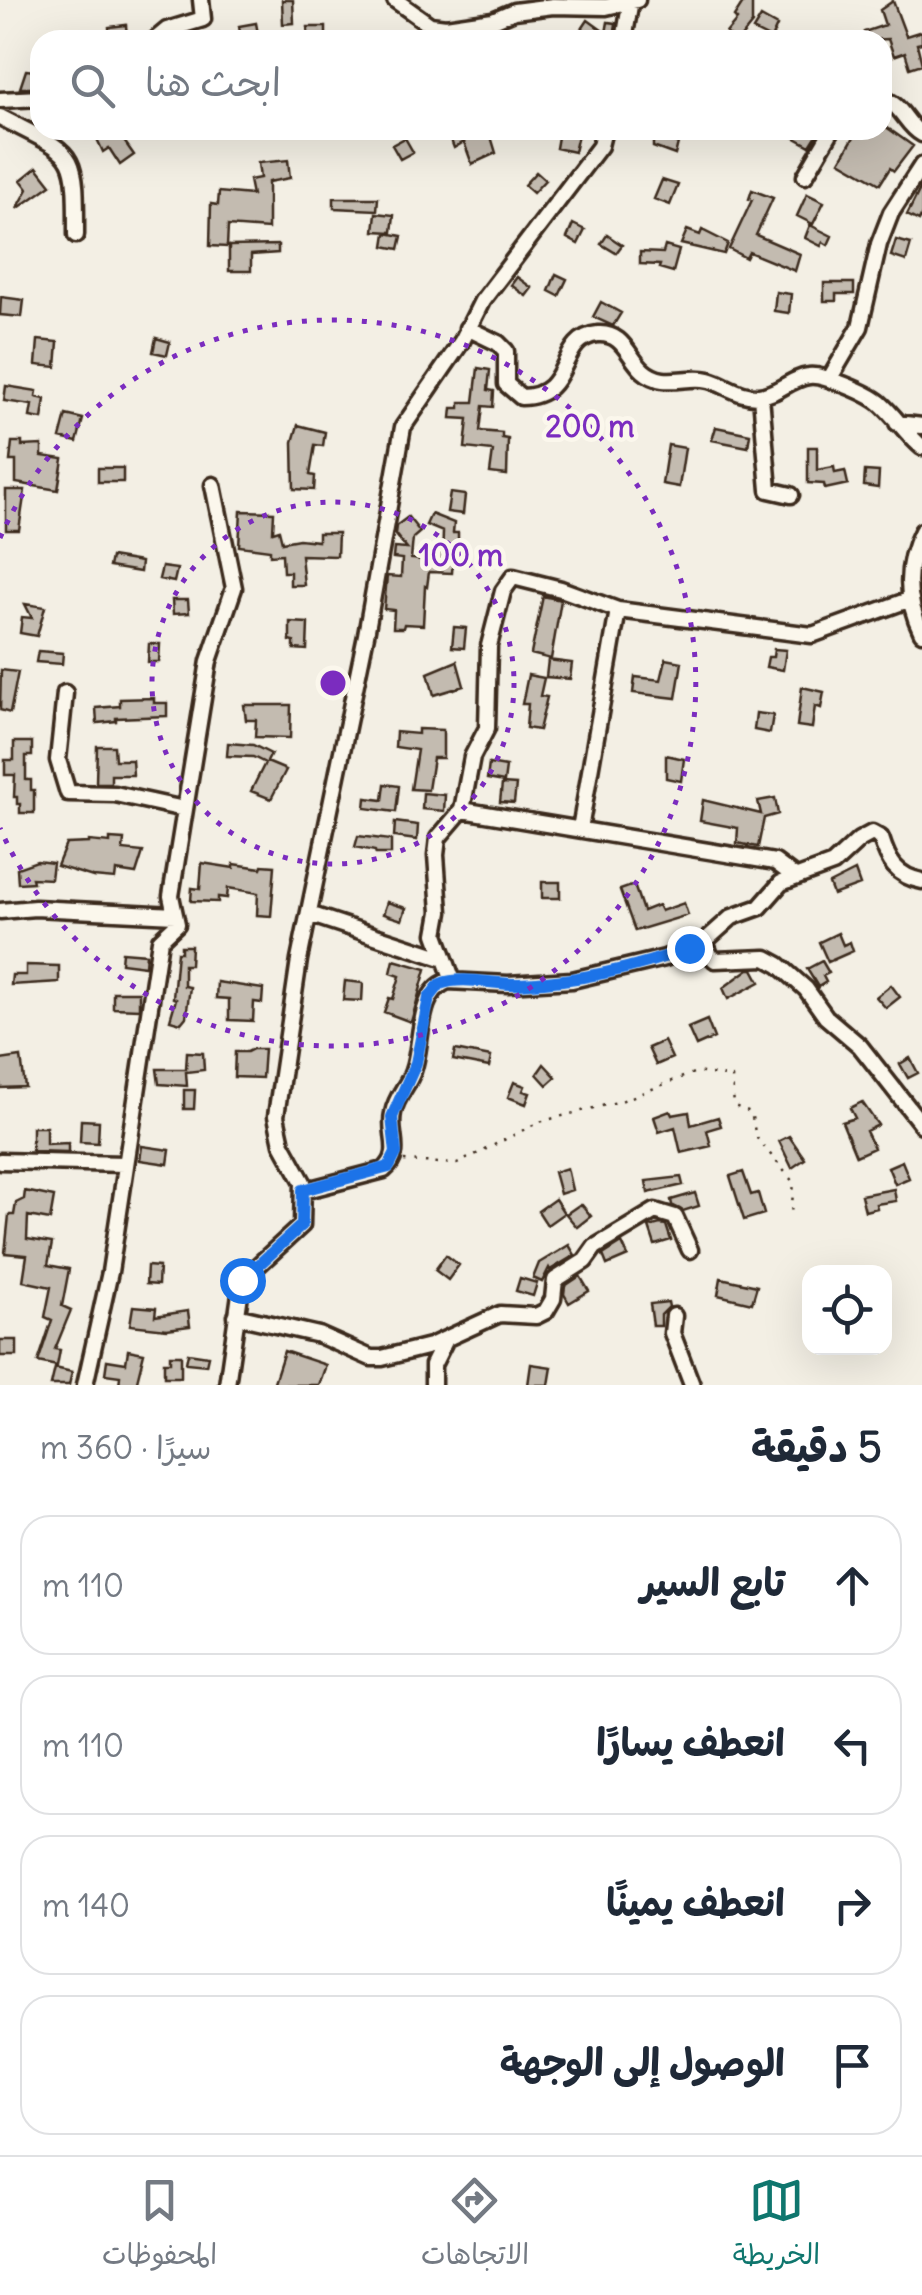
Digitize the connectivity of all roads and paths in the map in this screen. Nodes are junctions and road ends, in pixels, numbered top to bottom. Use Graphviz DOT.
graph roads {
  1 [pos="201,0"];
  2 [pos="395,0"];
  3 [pos="633,1"];
  4 [pos="167,30"];
  5 [pos="626,30"];
  6 [pos="30,98"];
  7 [pos="0,100"];
  8 [pos="892,104"];
  9 [pos="0,117"];
  10 [pos="30,132"];
  11 [pos="922,134"];
  12 [pos="47,140"];
  13 [pos="602,140"];
  14 [pos="826,140"];
  15 [pos="922,165"];
  16 [pos="805,176"];
  17 [pos="76,235"];
  18 [pos="467,328"];
  19 [pos="830,378"];
  20 [pos="760,396"];
  21 [pos="897,423"];
  22 [pos="922,426"];
  23 [pos="922,447"];
  24 [pos="213,485"];
  25 [pos="790,495"];
  26 [pos="922,531"];
  27 [pos="911,600"];
  28 [pos="618,610"];
  29 [pos="922,633"];
  30 [pos="65,692"];
  31 [pos="184,809"];
  32 [pos="462,810"];
  33 [pos="580,829"];
  34 [pos="794,877"];
  35 [pos="922,881"];
  36 [pos="0,911"];
  37 [pos="175,914"];
  38 [pos="309,914"];
  39 [pos="704,941"];
  40 [pos="445,959"];
  41 [pos="453,981"];
  42 [pos="922,1125"];
  43 [pos="393,1160"];
  44 [pos="0,1161"];
  45 [pos="124,1164"];
  46 [pos="303,1190"];
  47 [pos="792,1214"];
  48 [pos="690,1250"];
  49 [pos="236,1316"];
  50 [pos="674,1316"];
  51 [pos="446,1338"];
  52 [pos="86,1385"];
  53 [pos="227,1385"];
  54 [pos="432,1385"];
  55 [pos="692,1385"];
  1 -- 4 [label="street"];
  2 -- 3 [label="street"];
  3 -- 5 [label="street"];
  6 -- 7 [label="street"];
  8 -- 11 [label="street"];
  9 -- 10 [label="street"];
  12 -- 17 [label="street"];
  13 -- 18 [label="street"];
  14 -- 16 [label="street"];
  15 -- 19 [label="street"];
  18 -- 20 [label="street"];
  18 -- 38 [label="street"];
  19 -- 20 [label="street"];
  19 -- 21 [label="street"];
  20 -- 25 [label="street"];
  21 -- 22 [label="street"];
  21 -- 23 [label="street"];
  24 -- 31 [label="street"];
  26 -- 27 [label="street"];
  27 -- 28 [label="street"];
  27 -- 29 [label="street"];
  28 -- 32 [label="street"];
  28 -- 33 [label="street"];
  30 -- 31 [label="street"];
  31 -- 37 [label="street"];
  32 -- 33 [label="street"];
  32 -- 40 [label="street"];
  33 -- 34 [label="street"];
  34 -- 35 [label="street"];
  34 -- 39 [label="street"];
  36 -- 37 [label="street"];
  37 -- 45 [label="street"];
  38 -- 40 [label="street"];
  38 -- 46 [label="street"];
  39 -- 41 [label="street"];
  39 -- 42 [label="street"];
  40 -- 41 [label="street"];
  41 -- 43 [label="street"];
  43 -- 46 [label="street"];
  43 -- 47 [label="path"];
  44 -- 45 [label="street"];
  45 -- 52 [label="street"];
  46 -- 49 [label="street"];
  48 -- 51 [label="street"];
  49 -- 51 [label="street"];
  49 -- 53 [label="street"];
  50 -- 55 [label="street"];
  51 -- 54 [label="street"];
}
